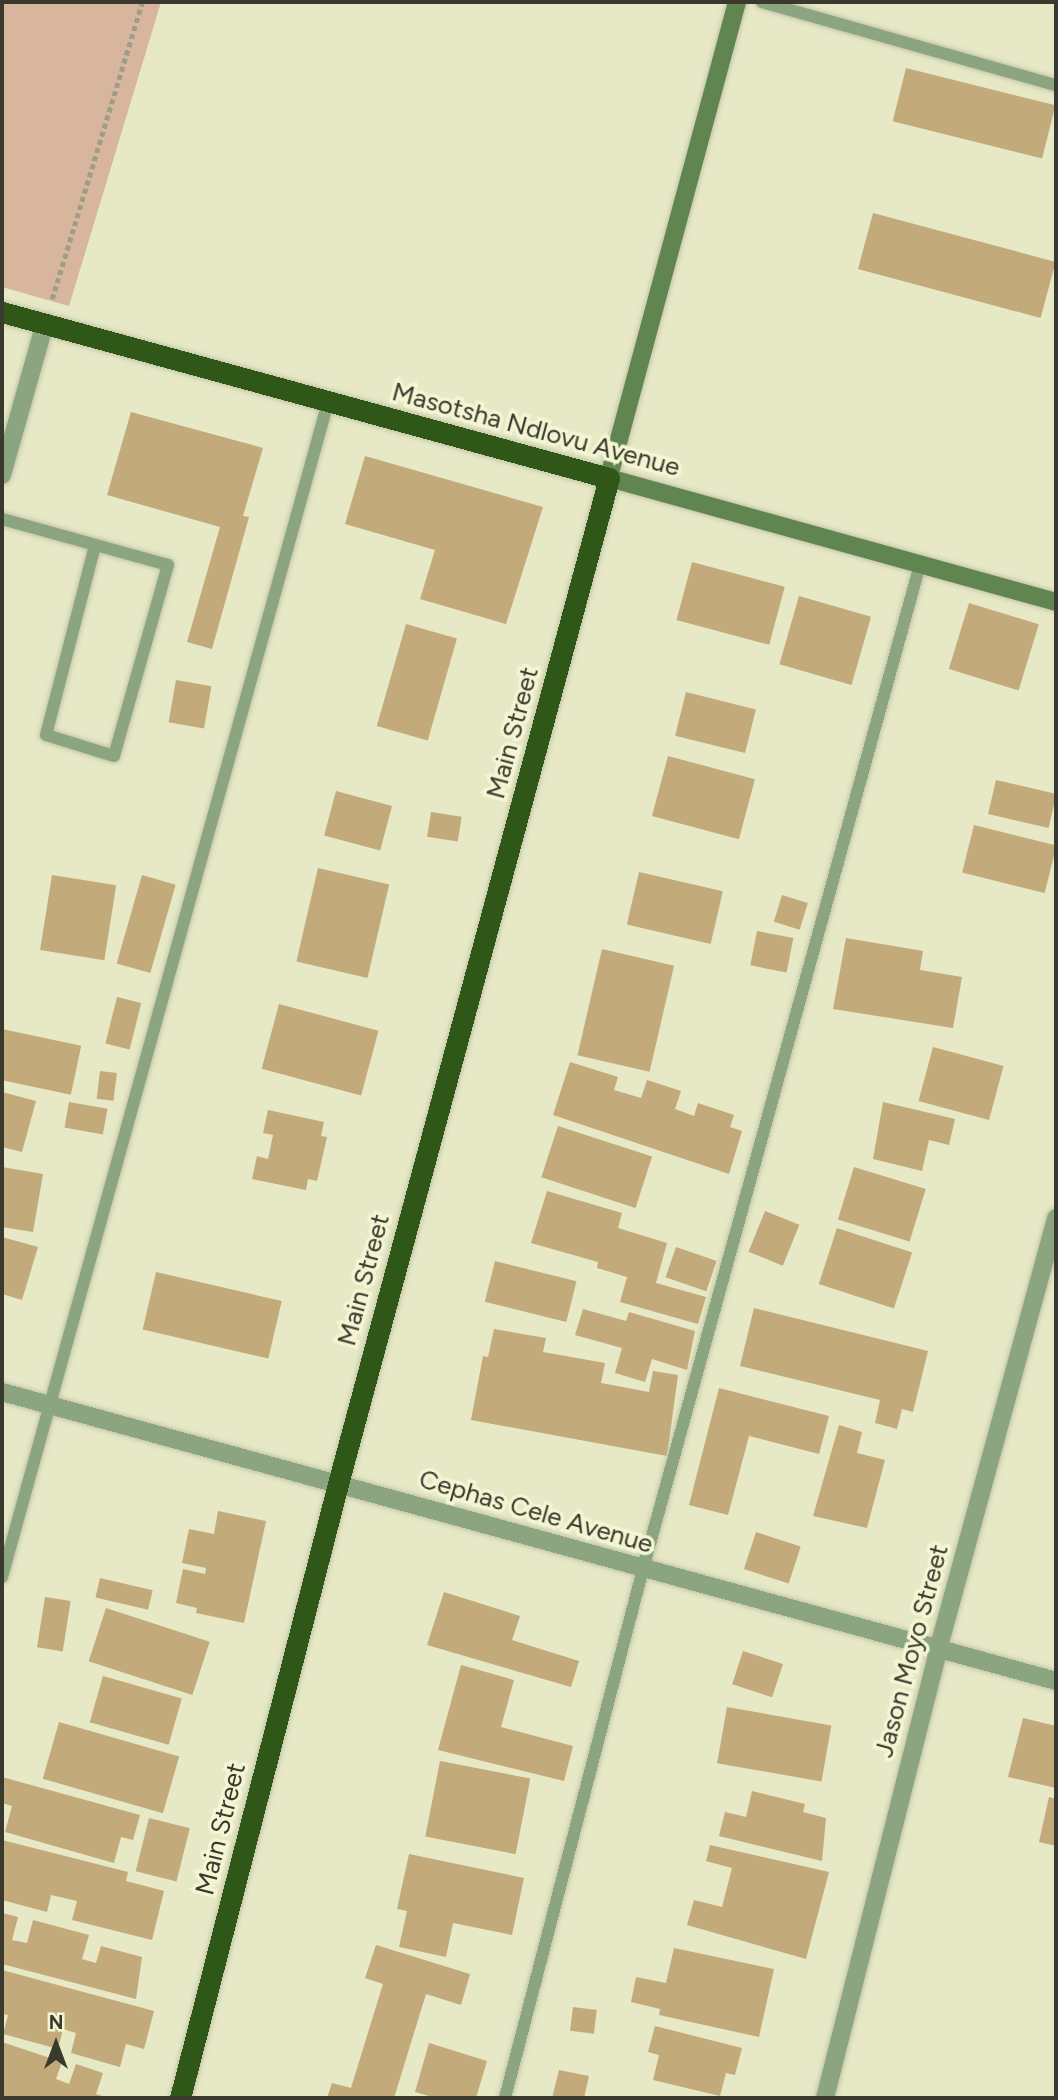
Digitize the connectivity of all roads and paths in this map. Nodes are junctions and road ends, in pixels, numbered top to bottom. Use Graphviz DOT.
graph roads {
  1 [pos="142,2"];
  2 [pos="737,2"];
  3 [pos="762,2"];
  4 [pos="1056,85"];
  5 [pos="2,312"];
  6 [pos="45,323"];
  7 [pos="328,402"];
  8 [pos="2,475"];
  9 [pos="609,478"];
  10 [pos="2,519"];
  11 [pos="95,545"];
  12 [pos="920,565"];
  13 [pos="1056,602"];
  14 [pos="1056,1218"];
  15 [pos="2,1392"];
  16 [pos="52,1405"];
  17 [pos="338,1484"];
  18 [pos="643,1569"];
  19 [pos="2,1577"];
  20 [pos="938,1650"];
  21 [pos="1056,1681"];
  22 [pos="180,2098"];
  23 [pos="505,2098"];
  24 [pos="825,2098"];
  1 -- 6 [label="path"];
  2 -- 9 [label="street"];
  3 -- 4 [label="lane"];
  5 -- 6 [label="highway, Masotsha Ndlovu Avenue"];
  6 -- 7 [label="highway, Masotsha Ndlovu Avenue"];
  6 -- 8 [label="street"];
  7 -- 9 [label="highway, Masotsha Ndlovu Avenue"];
  7 -- 16 [label="lane"];
  9 -- 12 [label="street, Masotsha Ndlovu Avenue"];
  9 -- 17 [label="highway, Main Street"];
  10 -- 11 [label="lane"];
  11 -- 11 [label="lane"];
  12 -- 13 [label="street, Masotsha Ndlovu Avenue"];
  12 -- 18 [label="lane"];
  14 -- 20 [label="street, Jason Moyo Street"];
  15 -- 16 [label="street, Cephas Cele Avenue"];
  16 -- 17 [label="street, Cephas Cele Avenue"];
  16 -- 19 [label="lane"];
  17 -- 18 [label="street, Cephas Cele Avenue"];
  17 -- 22 [label="highway, Main Street"];
  18 -- 20 [label="street, Cephas Cele Avenue"];
  18 -- 23 [label="lane"];
  20 -- 21 [label="street, Cephas Cele Avenue"];
  20 -- 24 [label="street, Jason Moyo Street"];
}
